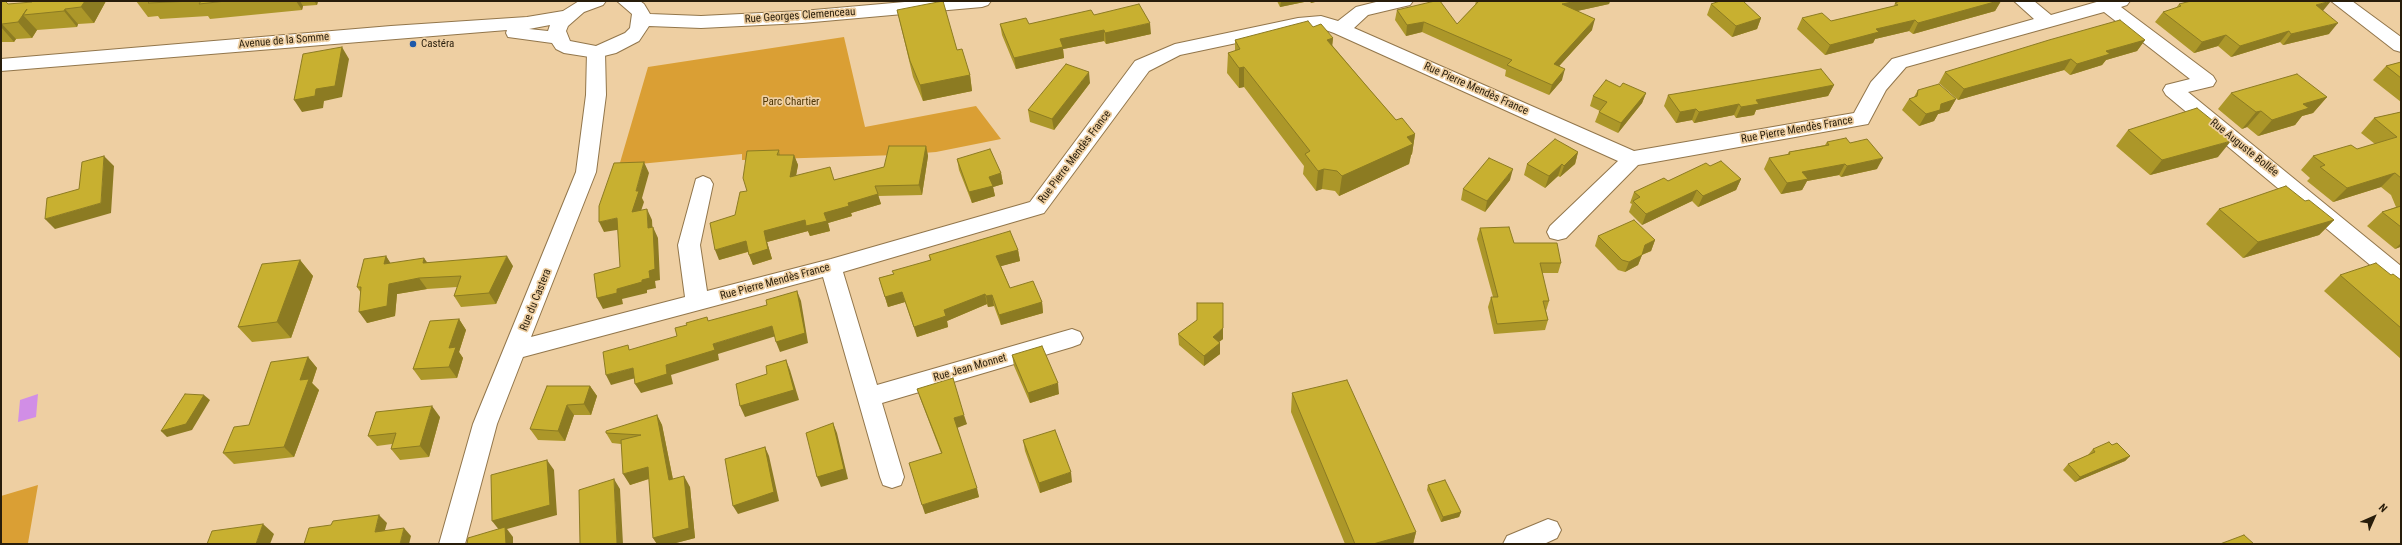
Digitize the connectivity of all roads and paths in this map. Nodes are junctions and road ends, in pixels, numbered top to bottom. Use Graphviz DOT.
graph roads {
  1 [pos="597,1"];
  2 [pos="626,1"];
  3 [pos="982,1"];
  4 [pos="1404,1"];
  5 [pos="2023,1"];
  6 [pos="2340,1"];
  7 [pos="2114,3"];
  8 [pos="574,8"];
  9 [pos="642,20"];
  10 [pos="2048,21"];
  11 [pos="1341,29"];
  12 [pos="558,38"];
  13 [pos="2401,46"];
  14 [pos="596,52"];
  15 [pos="1,65"];
  16 [pos="1,73"];
  17 [pos="1632,159"];
  18 [pos="703,184"];
  19 [pos="1558,232"];
  20 [pos="831,267"];
  21 [pos="2401,278"];
  22 [pos="697,302"];
  23 [pos="1072,338"];
  24 [pos="516,350"];
  25 [pos="869,397"];
  26 [pos="892,477"];
  27 [pos="1548,530"];
  28 [pos="452,544"];
  29 [pos="1516,544"];
  1 -- 8 [label="street, Avenue de la Somme"];
  2 -- 9 [label="street"];
  3 -- 9 [label="street, Rue Georges Clemenceau"];
  4 -- 11 [label="street"];
  5 -- 10 [label="street"];
  6 -- 13 [label="street"];
  7 -- 10 [label="street, Rue Pierre Mendès France"];
  7 -- 21 [label="street, Rue Auguste Bollée"];
  8 -- 12 [label="street"];
  8 -- 15 [label="street, Avenue de la Somme"];
  9 -- 14 [label="street"];
  10 -- 17 [label="street, Rue Pierre Mendès France"];
  11 -- 17 [label="street, Rue Pierre Mendès France"];
  11 -- 20 [label="street, Rue Pierre Mendès France"];
  12 -- 14 [label="street"];
  12 -- 16 [label="street, Avenue de la Somme"];
  14 -- 24 [label="street, Rue du Castera"];
  17 -- 19 [label="street"];
  18 -- 22 [label="street"];
  20 -- 22 [label="street, Rue Pierre Mendès France"];
  20 -- 25 [label="street"];
  22 -- 24 [label="street, Rue Pierre Mendès France"];
  23 -- 25 [label="street, Rue Jean Monnet"];
  24 -- 28 [label="street, Rue du Castera"];
  25 -- 26 [label="street"];
  27 -- 29 [label="street"];
}
